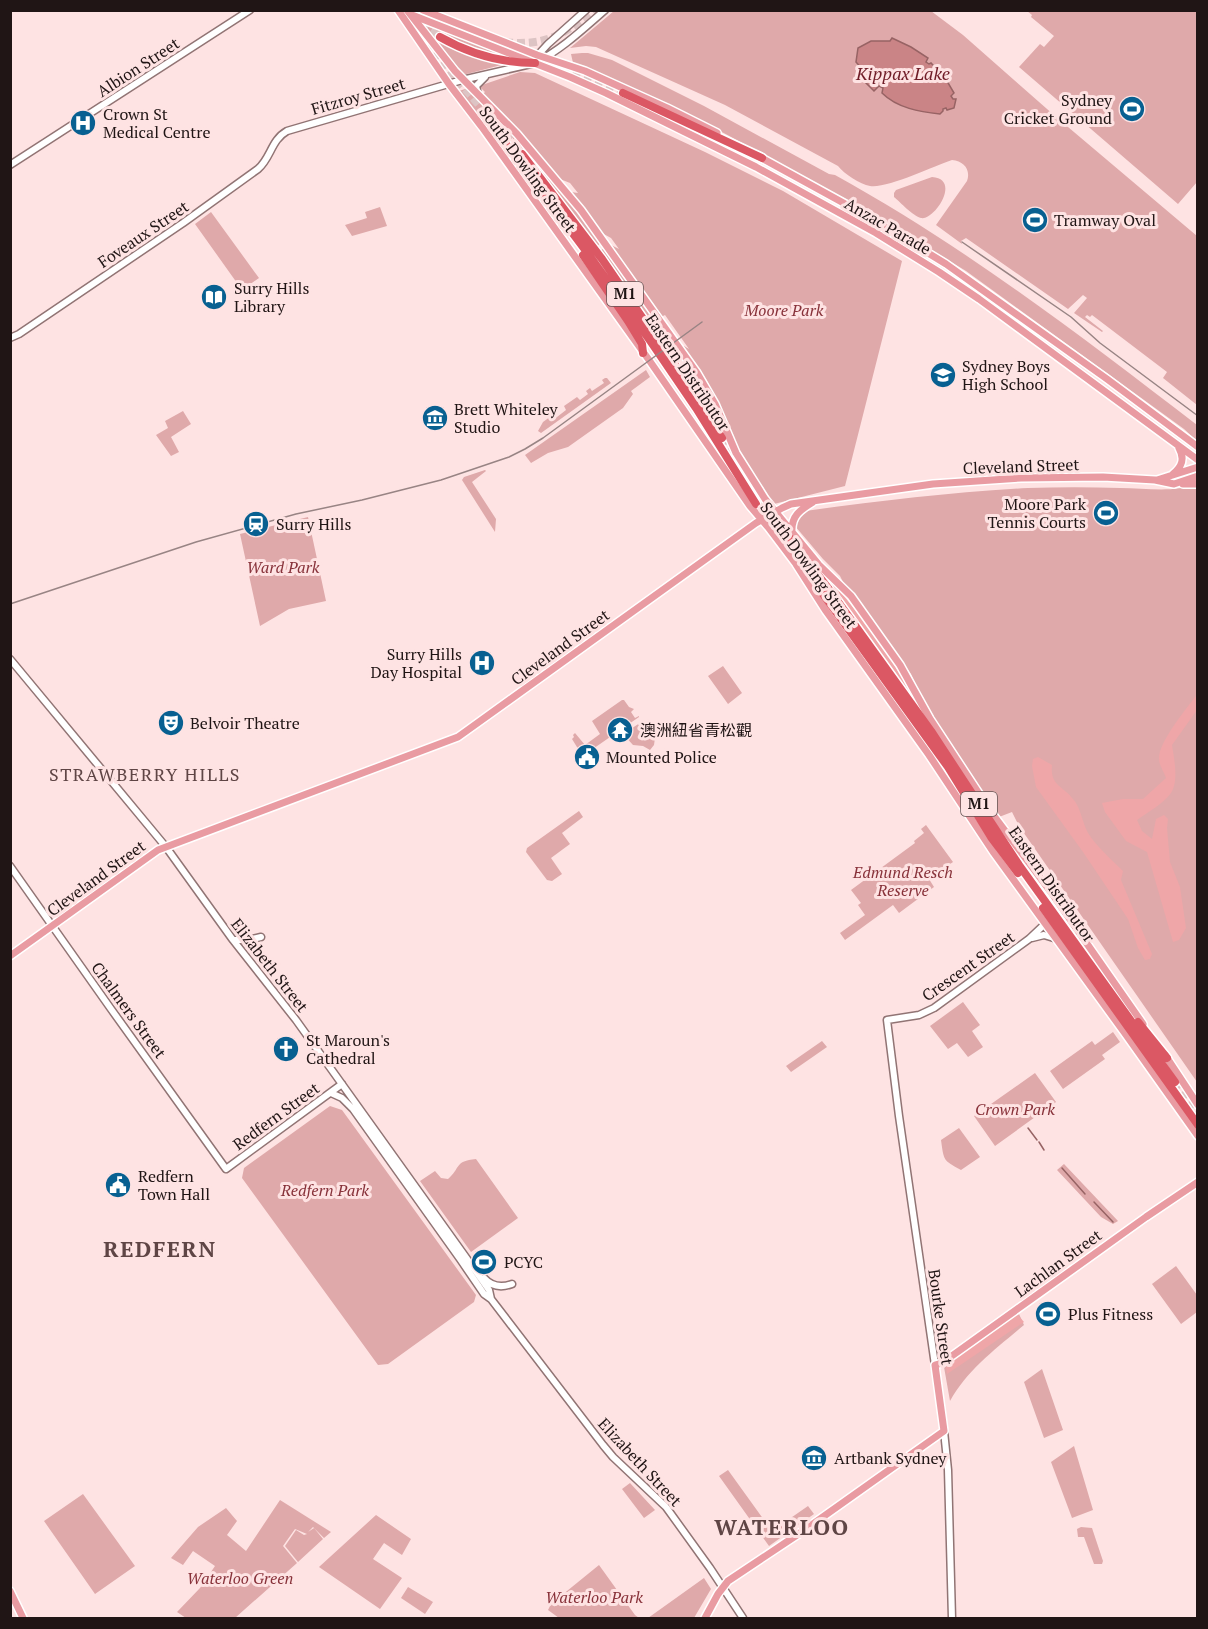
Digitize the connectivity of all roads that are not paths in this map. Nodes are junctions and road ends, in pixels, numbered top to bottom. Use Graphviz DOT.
graph roads {
  1 [pos="250,10"];
  2 [pos="400,10"];
  3 [pos="423,10"];
  4 [pos="586,10"];
  5 [pos="593,10"];
  6 [pos="605,10"];
  7 [pos="409,12"];
  8 [pos="577,18"];
  9 [pos="440,38"];
  10 [pos="546,58"];
  11 [pos="536,59"];
  12 [pos="488,75"];
  13 [pos="462,80"];
  14 [pos="449,84"];
  15 [pos="623,93"];
  16 [pos="478,95"];
  17 [pos="485,116"];
  18 [pos="277,138"];
  19 [pos="522,154"];
  20 [pos="762,158"];
  21 [pos="10,165"];
  22 [pos="572,233"];
  23 [pos="10,338"];
  24 [pos="643,353"];
  25 [pos="722,438"];
  26 [pos="1175,444"];
  27 [pos="1197,447"];
  28 [pos="1197,460"];
  29 [pos="1197,467"];
  30 [pos="1173,474"];
  31 [pos="1197,476"];
  32 [pos="1155,480"];
  33 [pos="1174,484"];
  34 [pos="1197,484"];
  35 [pos="815,501"];
  36 [pos="756,504"];
  37 [pos="775,512"];
  38 [pos="761,520"];
  39 [pos="781,527"];
  40 [pos="792,532"];
  41 [pos="823,594"];
  42 [pos="10,659"];
  43 [pos="996,831"];
  44 [pos="166,847"];
  45 [pos="10,866"];
  46 [pos="1046,923"];
  47 [pos="52,926"];
  48 [pos="261,937"];
  49 [pos="1029,939"];
  50 [pos="1057,939"];
  51 [pos="233,940"];
  52 [pos="10,956"];
  53 [pos="887,1020"];
  54 [pos="1167,1058"];
  55 [pos="1176,1082"];
  56 [pos="342,1084"];
  57 [pos="331,1093"];
  58 [pos="1197,1105"];
  59 [pos="1197,1125"];
  60 [pos="1197,1136"];
  61 [pos="226,1169"];
  62 [pos="1197,1182"];
  63 [pos="476,1272"];
  64 [pos="512,1284"];
  65 [pos="491,1299"];
  66 [pos="935,1365"];
  67 [pos="944,1431"];
  68 [pos="723,1587"];
  69 [pos="10,1591"];
  70 [pos="23,1618"];
  71 [pos="705,1618"];
  72 [pos="743,1618"];
  73 [pos="952,1618"];
  1 -- 21 [label="main road, Albion Street"];
  2 -- 7 [label="main road"];
  2 -- 14 [label="main road, South Dowling Street"];
  3 -- 11 [label="main road"];
  4 -- 8 [label="main road"];
  5 -- 8 [label="main road"];
  6 -- 10 [label="main road"];
  7 -- 11 [label="main road"];
  7 -- 13 [label="main road, South Dowling Street"];
  8 -- 11 [label="main road"];
  9 -- 11 [label="highway"];
  10 -- 11 [label="main road, Anzac Parade"];
  10 -- 20 [label="main road, Anzac Parade"];
  11 -- 12 [label="main road, Fitzroy Street"];
  11 -- 26 [label="main road, Anzac Parade"];
  12 -- 13 [label="main road, Fitzroy Street"];
  12 -- 16 [label="main road"];
  13 -- 14 [label="main road, Fitzroy Street"];
  13 -- 16 [label="main road, South Dowling Street"];
  14 -- 18 [label="main road, Fitzroy Street"];
  14 -- 24 [label="main road, South Dowling Street"];
  15 -- 20 [label="highway"];
  16 -- 37 [label="main road, South Dowling Street"];
  17 -- 22 [label="highway, Eastern Distributor / M1"];
  18 -- 23 [label="main road, Foveaux Street"];
  19 -- 25 [label="highway, Eastern Distributor / M1"];
  20 -- 27 [label="main road, Anzac Parade"];
  22 -- 24 [label="highway, M1"];
  22 -- 36 [label="highway, Eastern Distributor / M1"];
  24 -- 38 [label="main road, South Dowling Street"];
  26 -- 28 [label="main road, Anzac Parade"];
  26 -- 30 [label="main road"];
  29 -- 30 [label="main road, Cleveland Street"];
  30 -- 32 [label="main road, Cleveland Street"];
  31 -- 33 [label="main road"];
  32 -- 33 [label="main road, Cleveland Street"];
  32 -- 35 [label="main road, Cleveland Street"];
  33 -- 34 [label="main road, Cleveland Street"];
  35 -- 37 [label="main road, Cleveland Street"];
  35 -- 40 [label="main road"];
  37 -- 38 [label="main road, Cleveland Street"];
  37 -- 40 [label="main road, South Dowling Street"];
  38 -- 44 [label="main road, Cleveland Street"];
  38 -- 46 [label="main road, South Dowling Street"];
  39 -- 43 [label="highway, Eastern Distributor / M1"];
  40 -- 54 [label="main road, South Dowling Street"];
  41 -- 59 [label="highway, Eastern Distributor / M1"];
  42 -- 44 [label="main road, Elizabeth Street"];
  43 -- 54 [label="highway"];
  43 -- 55 [label="highway, Eastern Distributor / M1"];
  44 -- 47 [label="main road, Cleveland Street"];
  44 -- 51 [label="main road, Elizabeth Street"];
  45 -- 47 [label="main road, Chalmers Street"];
  46 -- 49 [label="main road, Crescent Street"];
  46 -- 50 [label="main road, South Dowling Street"];
  47 -- 52 [label="main road, Cleveland Street"];
  47 -- 61 [label="main road, Chalmers Street"];
  48 -- 51 [label="main road"];
  49 -- 50 [label="main road, Crescent Street"];
  49 -- 53 [label="main road, Crescent Street"];
  50 -- 60 [label="main road, South Dowling Street"];
  51 -- 56 [label="main road, Elizabeth Street"];
  53 -- 66 [label="main road, Bourke Street"];
  54 -- 58 [label="main road, South Dowling Street"];
  56 -- 57 [label="main road, Redfern Street"];
  56 -- 63 [label="main road, Elizabeth Street"];
  57 -- 61 [label="main road, Redfern Street"];
  57 -- 65 [label="main road, Elizabeth Street"];
  62 -- 66 [label="main road, Lachlan Street"];
  63 -- 64 [label="main road"];
  63 -- 65 [label="main road, Elizabeth Street"];
  65 -- 68 [label="main road, Elizabeth Street"];
  66 -- 67 [label="main road, Bourke Street"];
  67 -- 68 [label="main road"];
  67 -- 73 [label="main road, Bourke Street"];
  68 -- 71 [label="main road"];
  68 -- 72 [label="main road, Elizabeth Street"];
  69 -- 70 [label="main road"];
}
